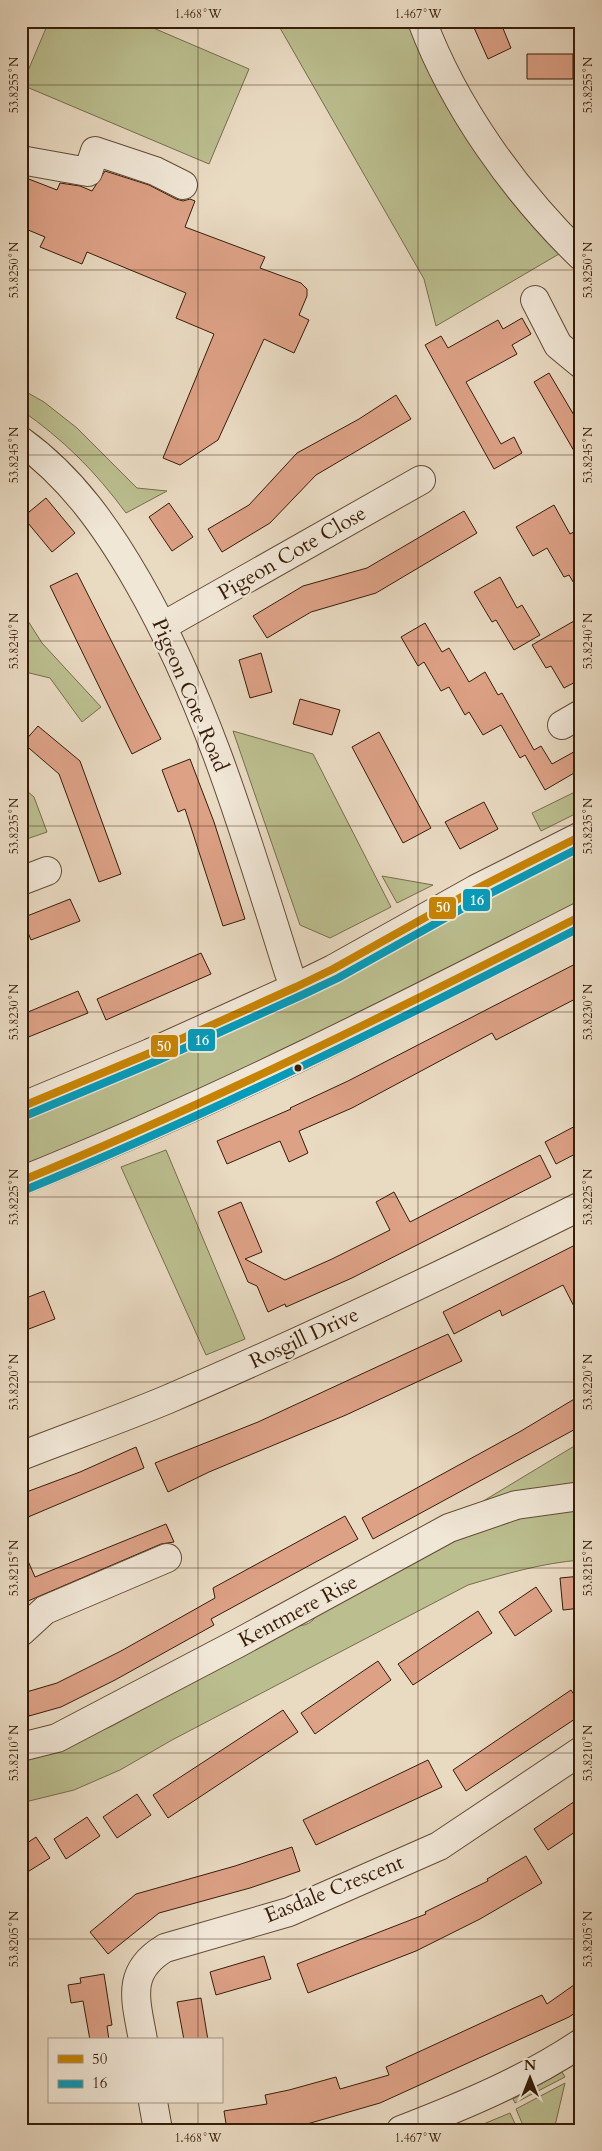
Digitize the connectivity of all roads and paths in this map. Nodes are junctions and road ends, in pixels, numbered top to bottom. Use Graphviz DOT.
graph roads {
  1 [pos="422,21"];
  2 [pos="21,160"];
  3 [pos="182,185"];
  4 [pos="581,256"];
  5 [pos="535,300"];
  6 [pos="581,364"];
  7 [pos="21,441"];
  8 [pos="421,480"];
  9 [pos="164,626"];
  10 [pos="581,836"];
  11 [pos="47,871"];
  12 [pos="21,881"];
  13 [pos="581,916"];
  14 [pos="296,987"];
  15 [pos="21,1107"];
  16 [pos="21,1181"];
  17 [pos="581,1206"];
  18 [pos="21,1456"];
  19 [pos="581,1496"];
  20 [pos="167,1558"];
  21 [pos="21,1632"];
  22 [pos="21,1747"];
  23 [pos="581,1751"];
  24 [pos="143,2038"];
  25 [pos="581,2043"];
  26 [pos="153,2104"];
  27 [pos="158,2130"];
  28 [pos="401,2130"];
  1 -- 4 [label="street"];
  2 -- 3 [label="street"];
  5 -- 6 [label="street"];
  7 -- 9 [label="street, Pigeon Cote Road"];
  8 -- 9 [label="street, Pigeon Cote Close"];
  9 -- 14 [label="street, Pigeon Cote Road"];
  10 -- 14 [label="street"];
  11 -- 12 [label="street"];
  13 -- 16 [label="street"];
  14 -- 15 [label="street"];
  17 -- 18 [label="street, Rosgill Drive"];
  19 -- 22 [label="street, Kentmere Rise"];
  20 -- 21 [label="street"];
  23 -- 24 [label="street, Easdale Crescent"];
  25 -- 28 [label="street"];
  26 -- 27 [label="street"];
}
